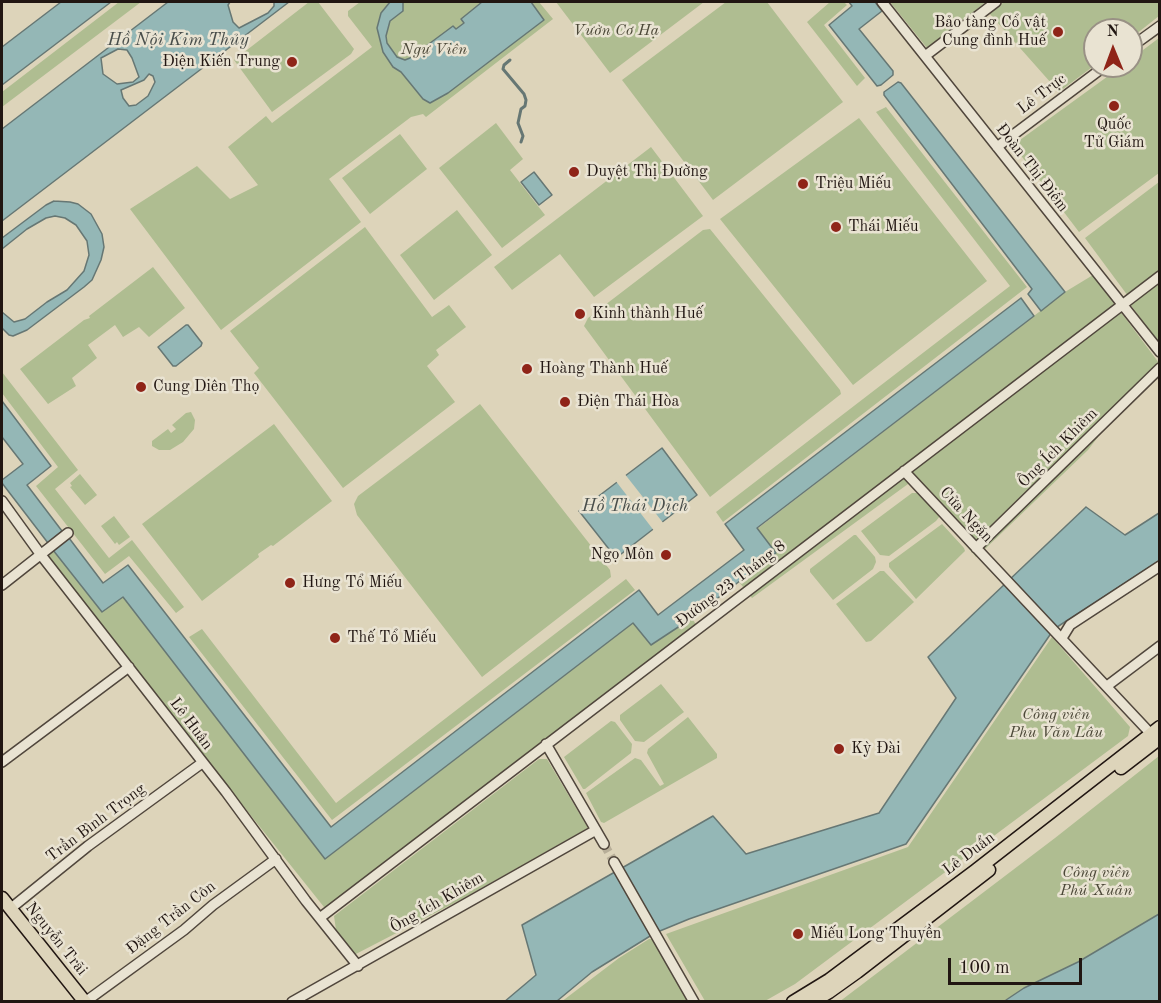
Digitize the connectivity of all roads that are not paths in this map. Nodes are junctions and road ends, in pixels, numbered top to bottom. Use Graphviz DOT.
graph roads {
  1 [pos="882,2"];
  2 [pos="996,2"];
  3 [pos="1160,26"];
  4 [pos="1143,38"];
  5 [pos="925,56"];
  6 [pos="1089,78"];
  7 [pos="997,147"];
  8 [pos="1160,276"];
  9 [pos="1122,304"];
  10 [pos="1160,352"];
  11 [pos="1160,368"];
  12 [pos="904,471"];
  13 [pos="2,501"];
  14 [pos="68,533"];
  15 [pos="976,548"];
  16 [pos="41,555"];
  17 [pos="1160,566"];
  18 [pos="2,585"];
  19 [pos="1060,635"];
  20 [pos="1160,646"];
  21 [pos="129,668"];
  22 [pos="1107,686"];
  23 [pos="1157,735"];
  24 [pos="546,744"];
  25 [pos="2,762"];
  26 [pos="202,763"];
  27 [pos="596,830"];
  28 [pos="604,844"];
  29 [pos="276,859"];
  30 [pos="614,862"];
  31 [pos="2,898"];
  32 [pos="10,909"];
  33 [pos="321,917"];
  34 [pos="358,966"];
  35 [pos="85,1002"];
  36 [pos="292,1002"];
  37 [pos="694,1002"];
  38 [pos="793,1002"];
  39 [pos="812,1002"];
  1 -- 5 [label="street, Đoàn Thị Điểm"];
  2 -- 5 [label="street"];
  3 -- 4 [label="street"];
  5 -- 7 [label="street, Đoàn Thị Điểm"];
  6 -- 7 [label="street, Lê Trực"];
  7 -- 9 [label="street, Đoàn Thị Điểm"];
  8 -- 9 [label="street, Đường 23 Tháng 8"];
  9 -- 10 [label="street, Đoàn Thị Điểm"];
  9 -- 12 [label="street, Đường 23 Tháng 8"];
  11 -- 15 [label="street, Ông Ích Khiêm"];
  12 -- 15 [label="street, Cửa Ngăn"];
  12 -- 24 [label="street, Đường 23 Tháng 8"];
  13 -- 16 [label="street, Lê Huân"];
  14 -- 16 [label="street"];
  15 -- 19 [label="street, Cửa Ngăn"];
  16 -- 18 [label="street"];
  16 -- 21 [label="street, Lê Huân"];
  17 -- 19 [label="street"];
  19 -- 22 [label="street"];
  20 -- 22 [label="street"];
  21 -- 25 [label="street"];
  21 -- 26 [label="street, Lê Huân"];
  22 -- 23 [label="street"];
  23 -- 38 [label="main road, Lê Duẩn"];
  23 -- 39 [label="main road, Lê Duẩn"];
  24 -- 27 [label="street"];
  24 -- 33 [label="street, Đường 23 Tháng 8"];
  26 -- 29 [label="street, Lê Huân"];
  26 -- 32 [label="street, Trần Bình Trọng"];
  27 -- 28 [label="street"];
  27 -- 34 [label="street, Ông Ích Khiêm"];
  29 -- 33 [label="street, Lê Huân"];
  29 -- 35 [label="street, Đặng Trần Côn"];
  30 -- 37 [label="street"];
  31 -- 32 [label="main road, Nguyễn Trãi"];
  32 -- 35 [label="main road, Nguyễn Trãi"];
  33 -- 34 [label="street, Lê Huân"];
  34 -- 36 [label="street, Ông Ích Khiêm"];
}
